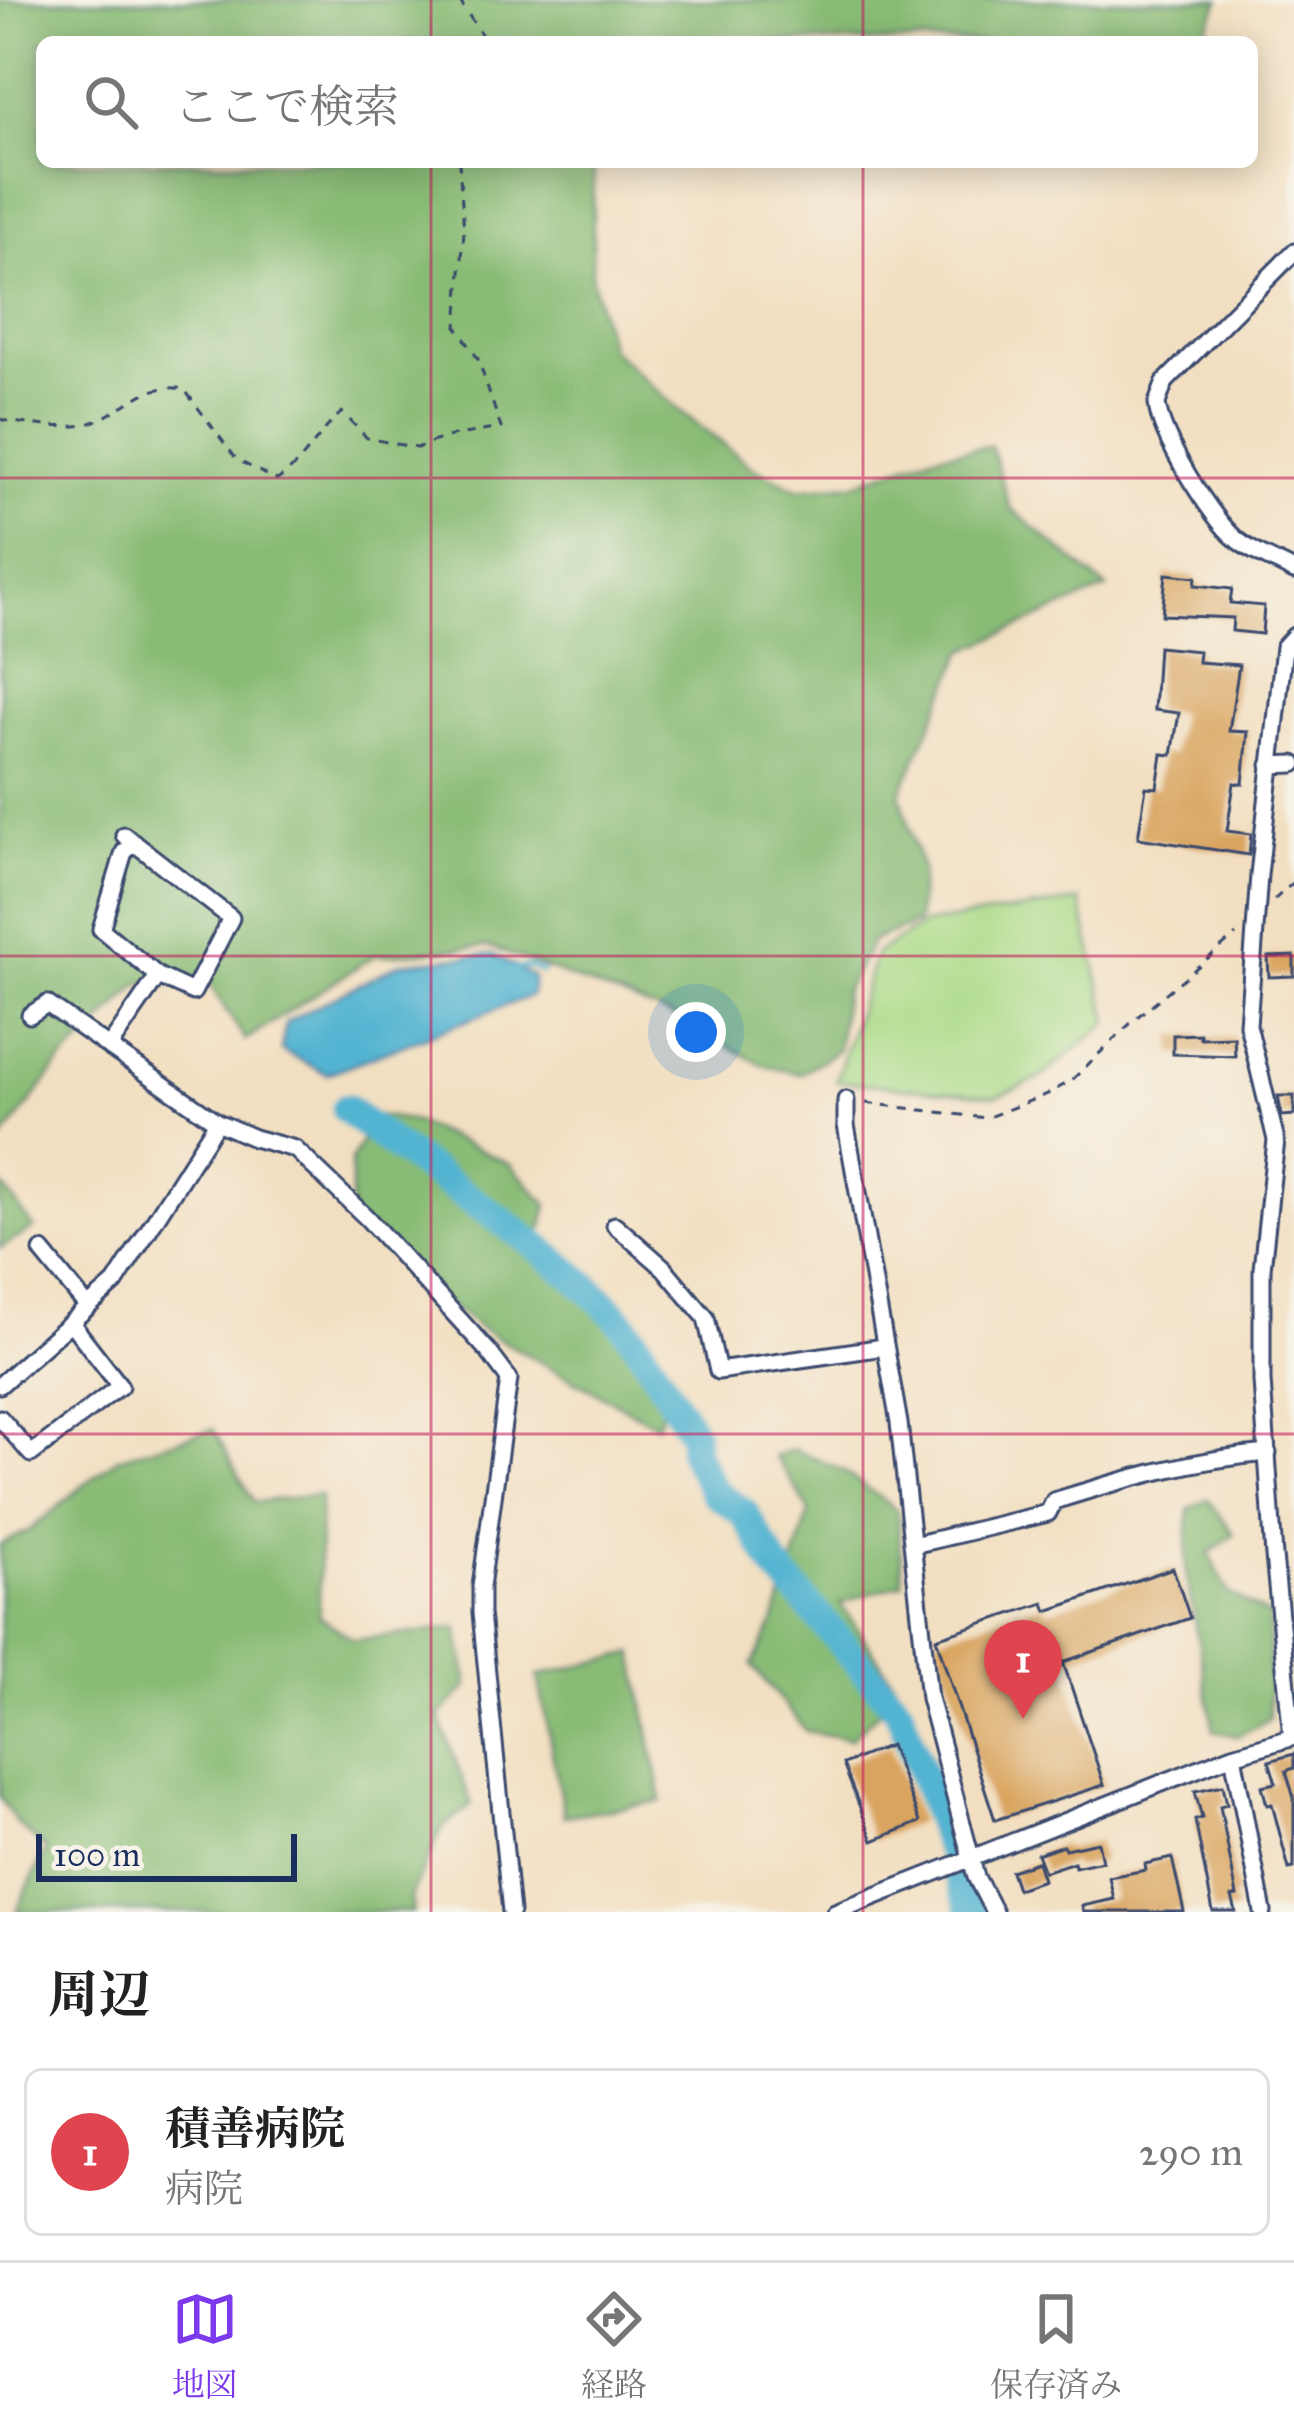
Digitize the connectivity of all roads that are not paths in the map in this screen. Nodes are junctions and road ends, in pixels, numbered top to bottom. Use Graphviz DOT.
graph roads {
  1 [pos="1294,252"];
  2 [pos="1294,571"];
  3 [pos="1294,636"];
  4 [pos="1294,764"];
  5 [pos="1270,765"];
  6 [pos="158,976"];
  7 [pos="30,1015"];
  8 [pos="109,1047"];
  9 [pos="846,1100"];
  10 [pos="217,1122"];
  11 [pos="1294,1160"];
  12 [pos="1274,1161"];
  13 [pos="615,1225"];
  14 [pos="42,1251"];
  15 [pos="87,1306"];
  16 [pos="72,1324"];
  17 [pos="884,1347"];
  18 [pos="0,1384"];
  19 [pos="0,1418"];
  20 [pos="1268,1453"];
  21 [pos="1294,1509"];
  22 [pos="1273,1510"];
  23 [pos="913,1545"];
  24 [pos="1293,1737"];
  25 [pos="1234,1755"];
  26 [pos="969,1860"];
  27 [pos="840,1911"];
  28 [pos="511,1912"];
  29 [pos="994,1912"];
  30 [pos="1263,1912"];
  1 -- 2 [label="street"];
  3 -- 5 [label="street"];
  4 -- 5 [label="street"];
  5 -- 12 [label="street"];
  6 -- 6 [label="street"];
  6 -- 8 [label="street"];
  7 -- 8 [label="street"];
  8 -- 10 [label="street"];
  9 -- 17 [label="street"];
  10 -- 15 [label="street"];
  10 -- 28 [label="street"];
  11 -- 12 [label="street"];
  12 -- 20 [label="street"];
  13 -- 17 [label="street"];
  14 -- 15 [label="street"];
  15 -- 16 [label="street"];
  16 -- 18 [label="street"];
  16 -- 19 [label="street"];
  17 -- 23 [label="street"];
  20 -- 22 [label="street"];
  20 -- 23 [label="street"];
  21 -- 22 [label="street"];
  22 -- 24 [label="street"];
  23 -- 26 [label="street"];
  24 -- 25 [label="street"];
  25 -- 26 [label="street"];
  25 -- 30 [label="street"];
  26 -- 27 [label="street"];
  26 -- 29 [label="street"];
}
